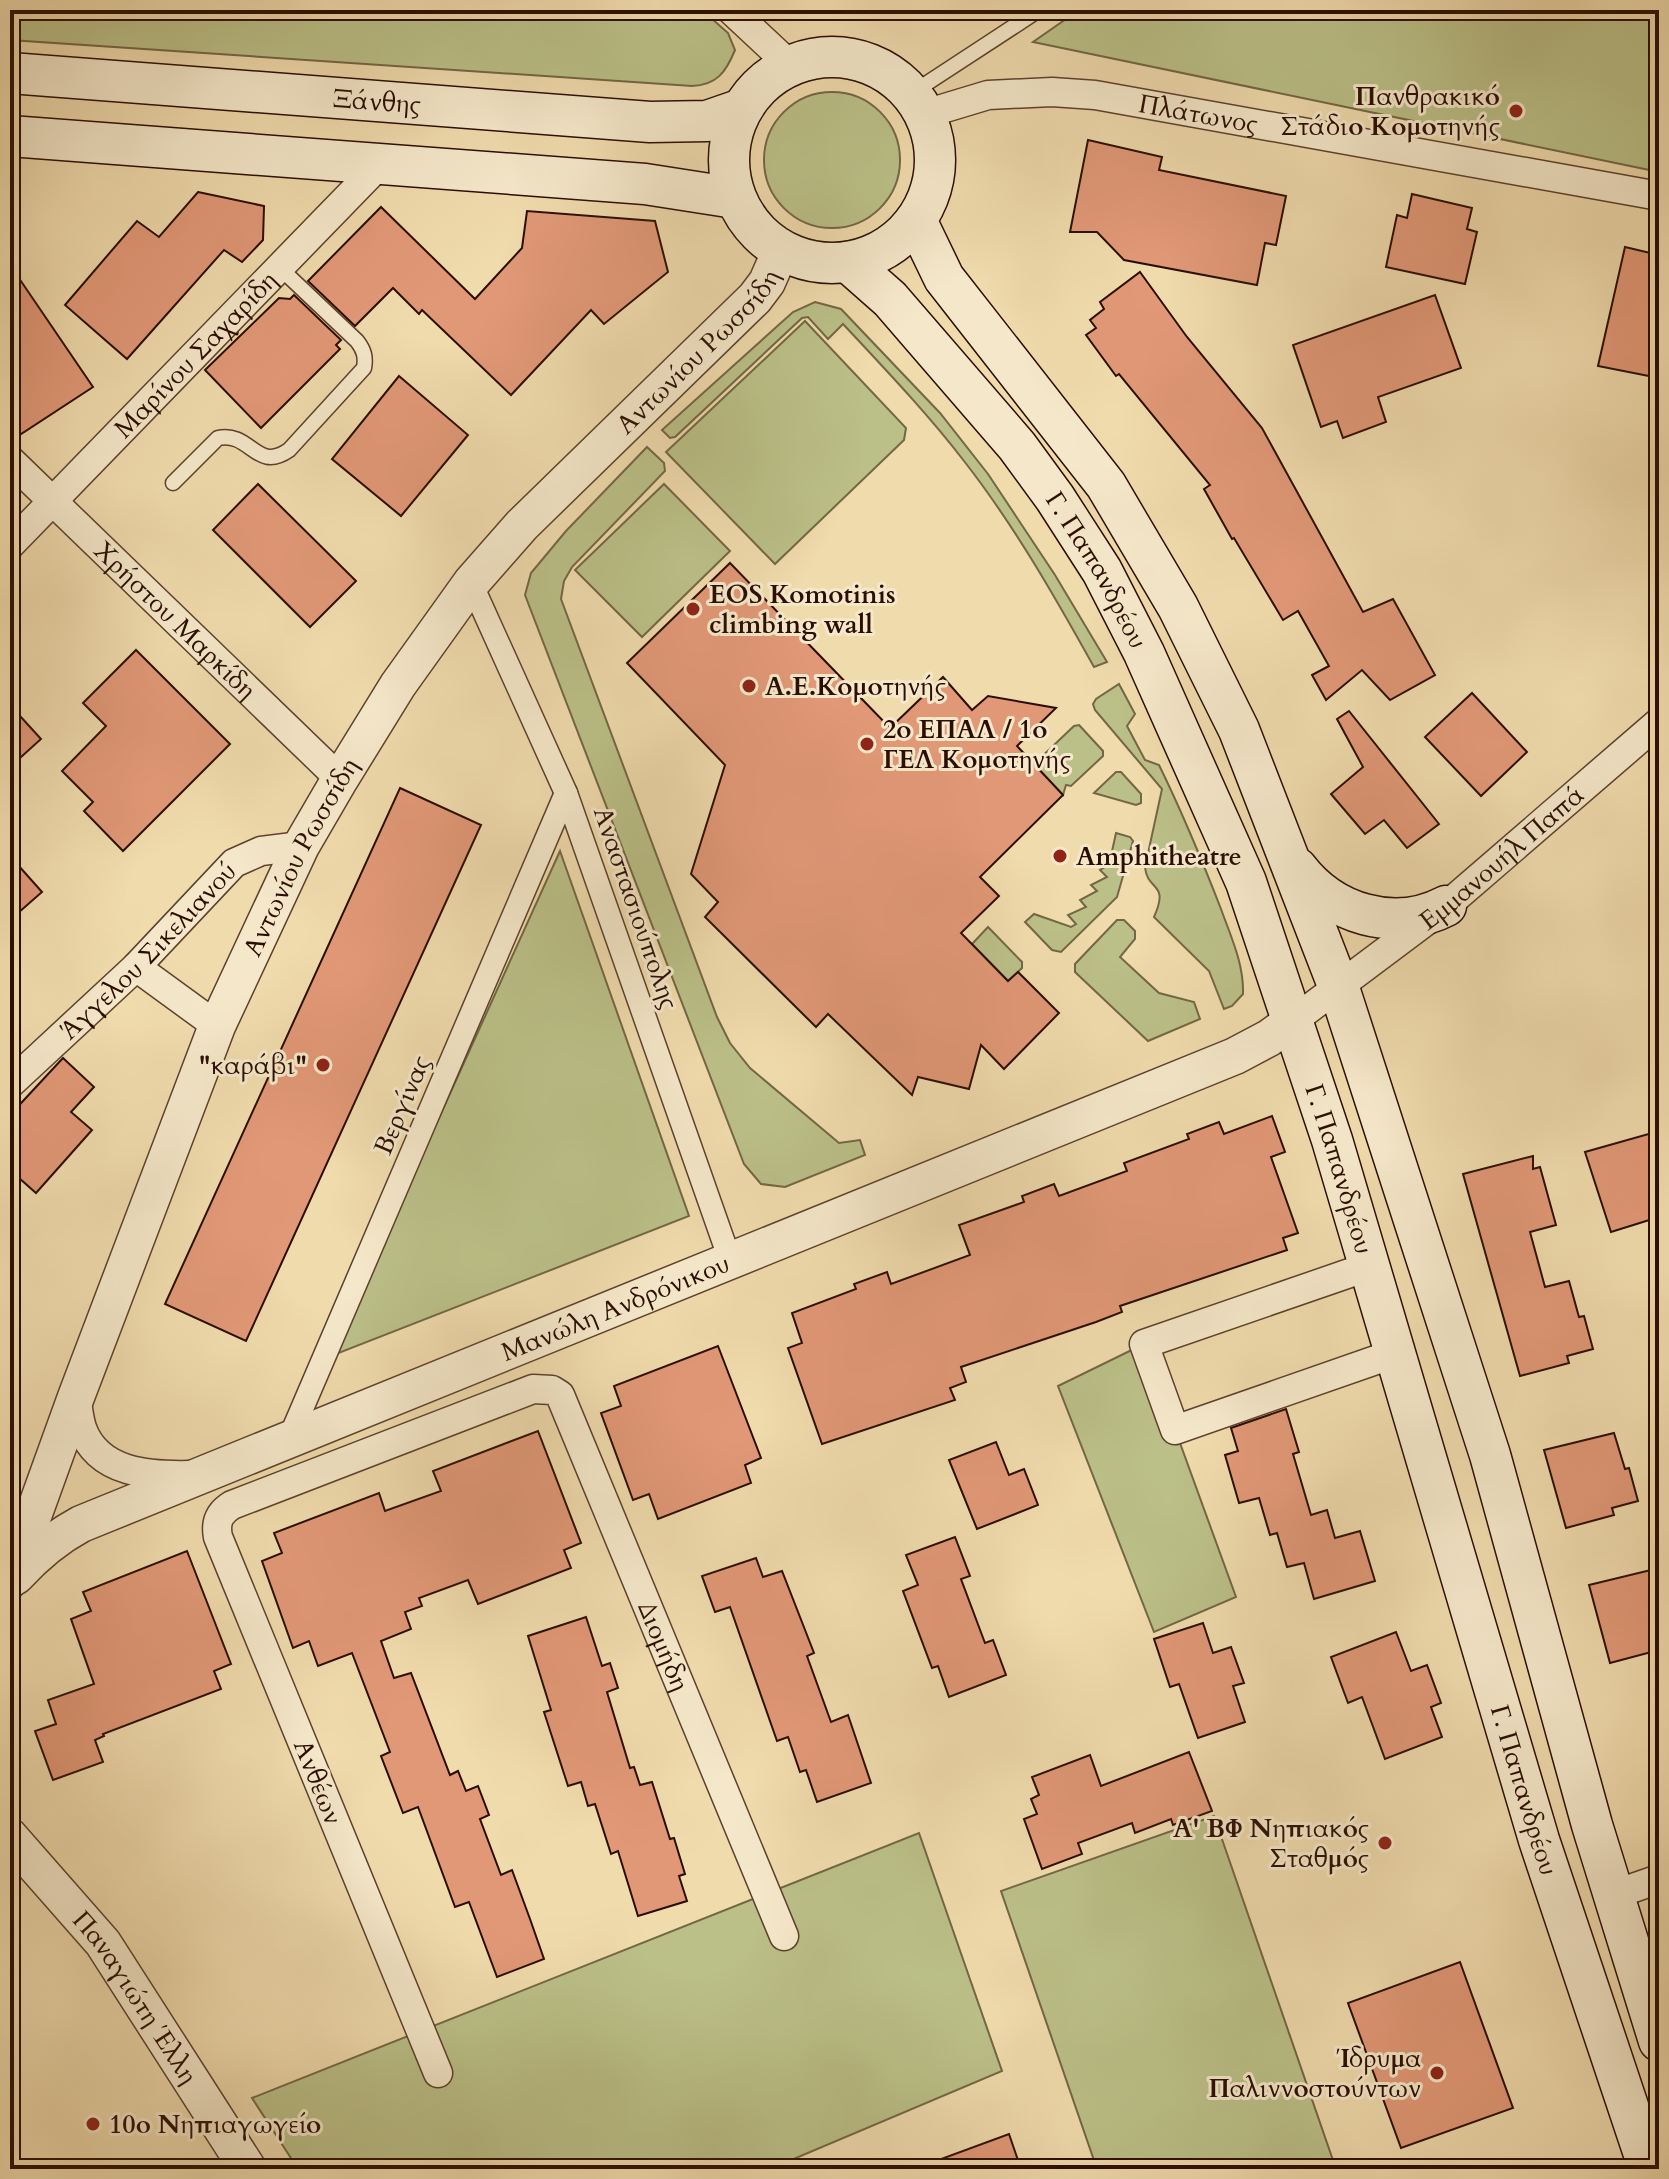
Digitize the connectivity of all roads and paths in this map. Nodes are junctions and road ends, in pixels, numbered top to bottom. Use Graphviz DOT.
graph roads {
  1 [pos="731,10"];
  2 [pos="1039,10"];
  3 [pos="790,65"];
  4 [pos="10,73"];
  5 [pos="918,104"];
  6 [pos="742,109"];
  7 [pos="10,136"];
  8 [pos="381,163"];
  9 [pos="1659,196"];
  10 [pos="735,198"];
  11 [pos="916,220"];
  12 [pos="781,250"];
  13 [pos="848,262"];
  14 [pos="280,268"];
  15 [pos="10,460"];
  16 [pos="173,483"];
  17 [pos="51,502"];
  18 [pos="10,545"];
  19 [pos="471,583"];
  20 [pos="1659,722"];
  21 [pos="340,779"];
  22 [pos="566,793"];
  23 [pos="301,846"];
  24 [pos="1291,860"];
  25 [pos="1446,906"];
  26 [pos="136,967"];
  27 [pos="1339,988"];
  28 [pos="1294,1020"];
  29 [pos="217,1026"];
  30 [pos="10,1084"];
  31 [pos="730,1260"];
  32 [pos="1370,1266"];
  33 [pos="1396,1353"];
  34 [pos="76,1397"];
  35 [pos="379,1404"];
  36 [pos="289,1439"];
  37 [pos="395,1442"];
  38 [pos="200,1475"];
  39 [pos="10,1582"];
  40 [pos="10,1837"];
  41 [pos="25,1866"];
  42 [pos="1659,1879"];
  43 [pos="1613,1895"];
  44 [pos="784,1936"];
  45 [pos="1659,2041"];
  46 [pos="438,2073"];
  47 [pos="248,2169"];
  48 [pos="1649,2169"];
  1 -- 3 [label="street"];
  2 -- 5 [label="lane"];
  3 -- 5 [label="main road"];
  3 -- 6 [label="main road"];
  4 -- 6 [label="main road, Ξάνθης"];
  5 -- 9 [label="street, Πλάτωνος"];
  5 -- 11 [label="main road"];
  6 -- 10 [label="main road"];
  7 -- 8 [label="main road"];
  8 -- 10 [label="main road"];
  8 -- 14 [label="street, Μαρίνου Σαχαρίδη"];
  10 -- 12 [label="main road"];
  11 -- 13 [label="main road"];
  11 -- 24 [label="main road, Γ. Παπανδρέου"];
  12 -- 13 [label="main road"];
  12 -- 19 [label="street, Αντωνίου Ρωσσίδη"];
  13 -- 28 [label="main road, Γ. Παπανδρέου"];
  14 -- 16 [label="lane"];
  14 -- 17 [label="street, Μαρίνου Σαχαρίδη"];
  15 -- 17 [label="street, Χρήστου Μαρκίδη"];
  17 -- 18 [label="street, Μαρίνου Σαχαρίδη"];
  17 -- 21 [label="street, Χρήστου Μαρκίδη"];
  19 -- 21 [label="street, Αντωνίου Ρωσσίδη"];
  19 -- 22 [label="street, Αναστασιούπολης"];
  20 -- 25 [label="street, Εμμανουήλ Παπά"];
  21 -- 23 [label="street, Αντωνίου Ρωσσίδη"];
  22 -- 31 [label="street, Αναστασιούπολης"];
  22 -- 36 [label="street, Βεργίνας"];
  23 -- 26 [label="street, Άγγελου Σικελιανού"];
  23 -- 29 [label="street, Αντωνίου Ρωσσίδη"];
  24 -- 25 [label="main road"];
  24 -- 27 [label="main road, Γ. Παπανδρέου"];
  25 -- 27 [label="street, Εμμανουήλ Παπά"];
  26 -- 29 [label="street"];
  26 -- 30 [label="street, Άγγελου Σικελιανού"];
  27 -- 28 [label="street, Εμμανουήλ Παπά"];
  27 -- 43 [label="main road, Γ. Παπανδρέου"];
  28 -- 31 [label="street, Μανώλη Ανδρόνικου"];
  28 -- 32 [label="main road, Γ. Παπανδρέου"];
  29 -- 34 [label="street, Αντωνίου Ρωσσίδη"];
  31 -- 35 [label="street, Μανώλη Ανδρόνικου"];
  32 -- 33 [label="main road, Γ. Παπανδρέου"];
  32 -- 33 [label="street"];
  33 -- 48 [label="main road, Γ. Παπανδρέου"];
  34 -- 38 [label="street"];
  34 -- 39 [label="street, Αντωνίου Ρωσσίδη"];
  35 -- 36 [label="street, Μανώλη Ανδρόνικου"];
  35 -- 37 [label="street"];
  36 -- 38 [label="street, Μανώλη Ανδρόνικου"];
  37 -- 44 [label="street, Διομήδη"];
  37 -- 46 [label="street, Ανθέων"];
  38 -- 39 [label="street, Μανώλη Ανδρόνικου"];
  40 -- 41 [label="street, Παναγιώτη Έλλη"];
  41 -- 47 [label="street, Παναγιώτη Έλλη"];
  42 -- 43 [label="street"];
  43 -- 45 [label="main road, Γ. Παπανδρέου"];
}
